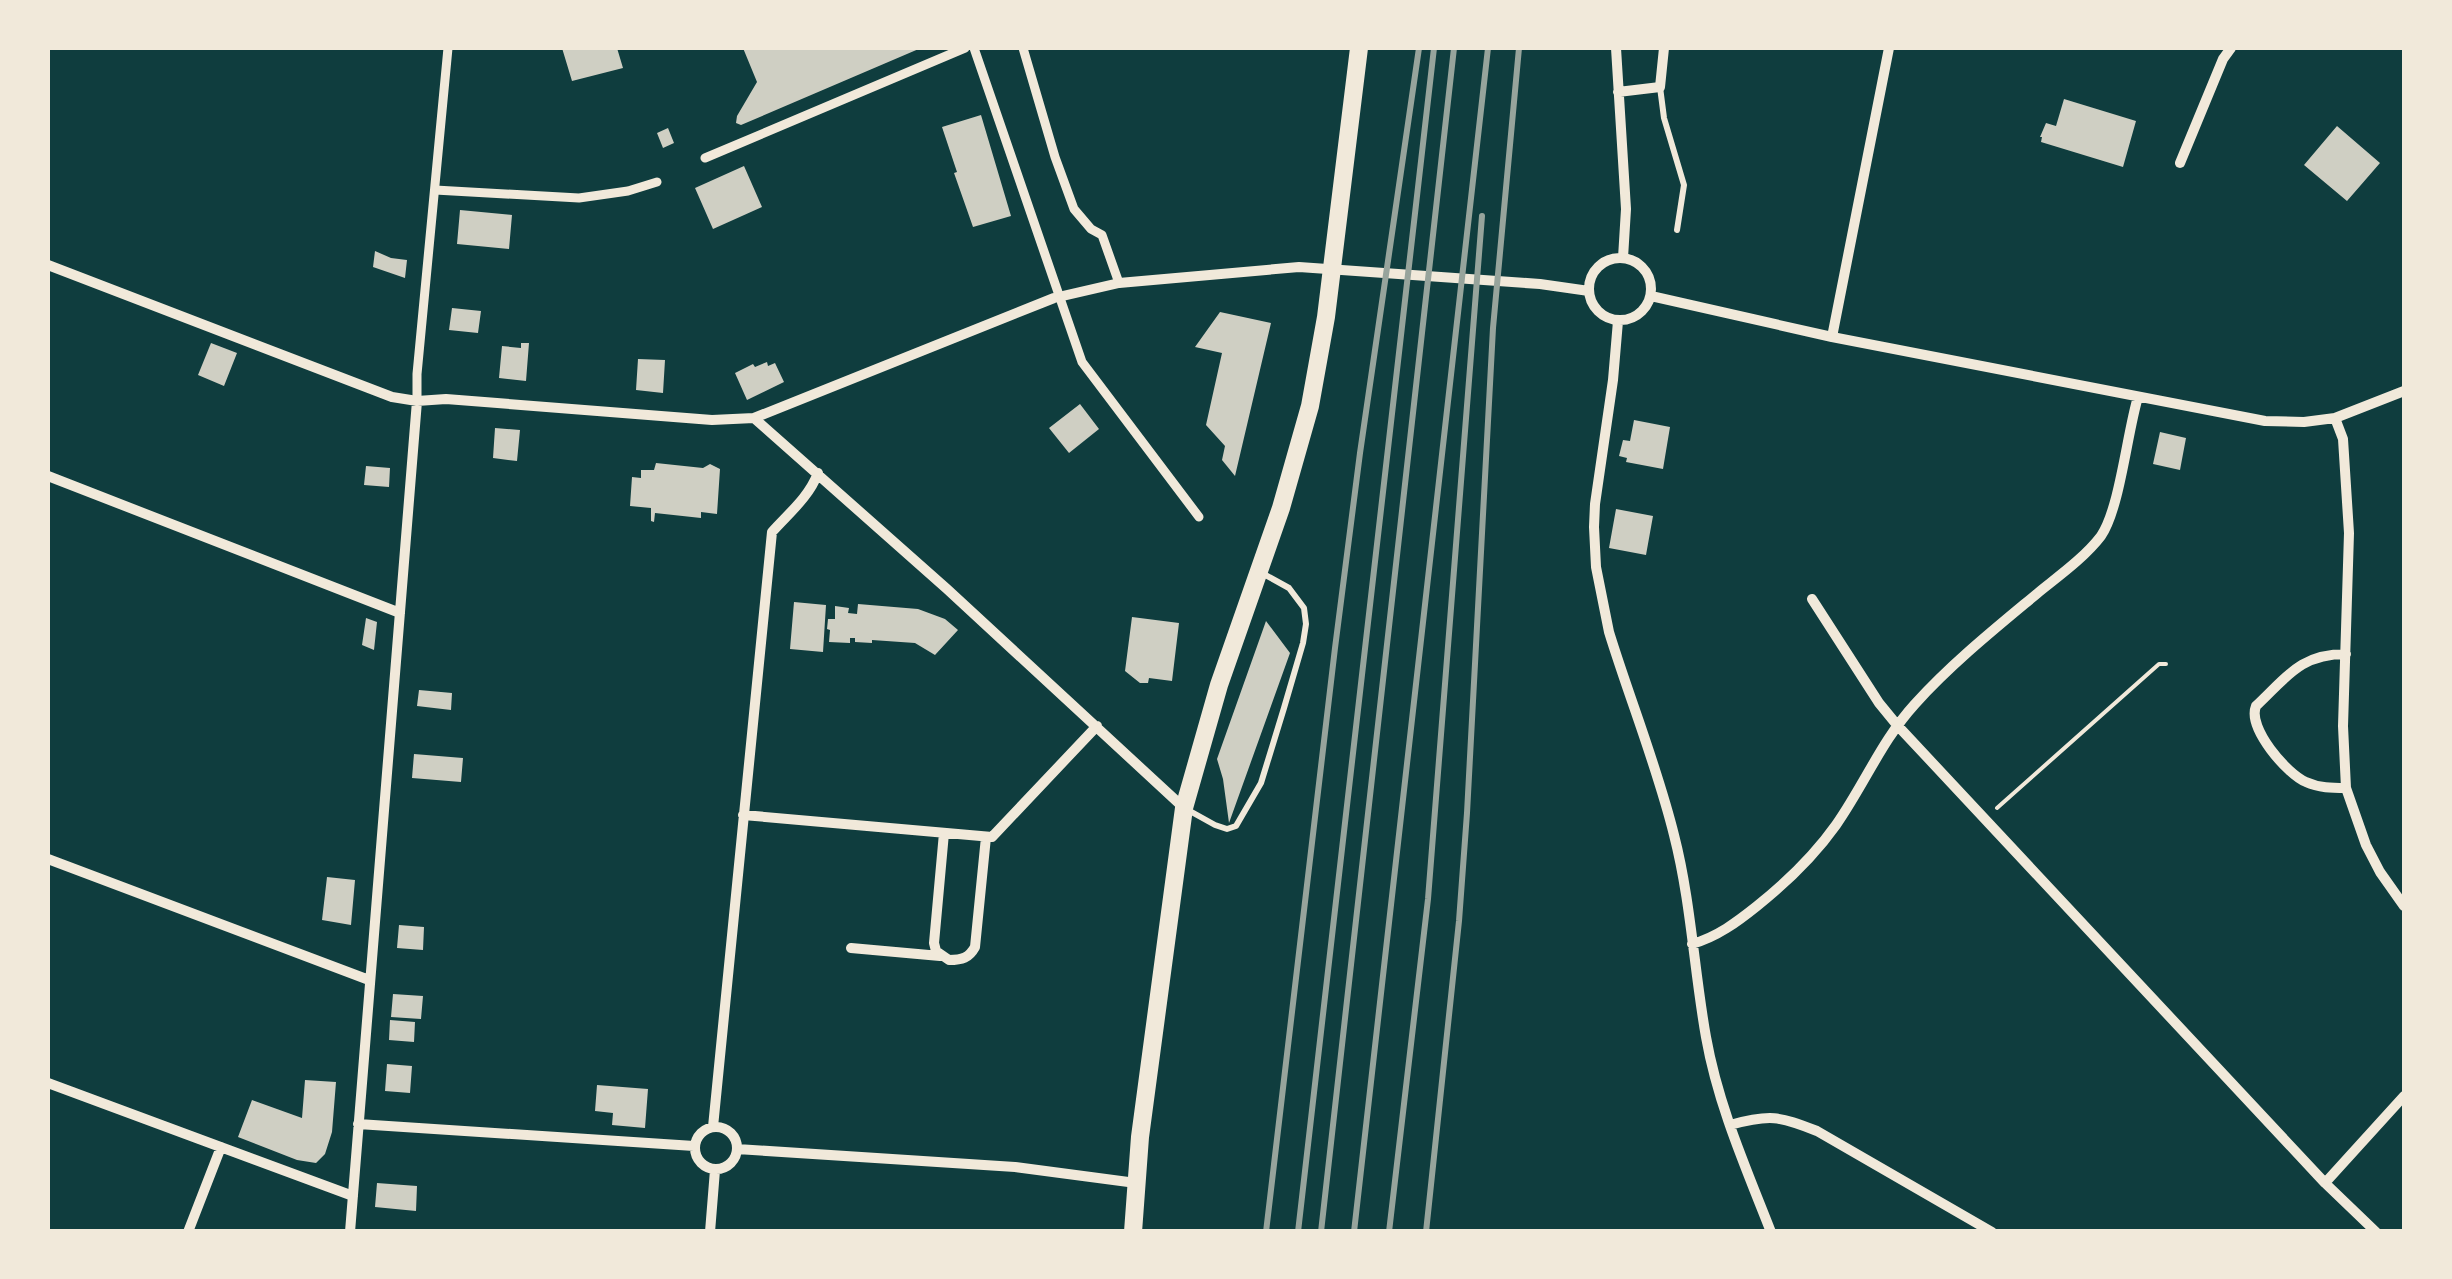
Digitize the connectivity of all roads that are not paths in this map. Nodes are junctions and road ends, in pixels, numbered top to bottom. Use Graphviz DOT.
graph roads {
  1 [pos="448,48"];
  2 [pos="965,48"];
  3 [pos="974,48"];
  4 [pos="1023,48"];
  5 [pos="1359,48"];
  6 [pos="1616,48"];
  7 [pos="1664,48"];
  8 [pos="1890,48"];
  9 [pos="2231,48"];
  10 [pos="1660,87"];
  11 [pos="1618,92"];
  12 [pos="706,158"];
  13 [pos="2180,163"];
  14 [pos="658,182"];
  15 [pos="435,190"];
  16 [pos="1678,230"];
  17 [pos="1623,258"];
  18 [pos="48,265"];
  19 [pos="1332,269"];
  20 [pos="1120,283"];
  21 [pos="1588,291"];
  22 [pos="1651,296"];
  23 [pos="1618,321"];
  24 [pos="1832,336"];
  25 [pos="2404,391"];
  26 [pos="2138,397"];
  27 [pos="417,401"];
  28 [pos="754,418"];
  29 [pos="2336,418"];
  30 [pos="818,473"];
  31 [pos="48,476"];
  32 [pos="1200,516"];
  33 [pos="1259,572"];
  34 [pos="1812,599"];
  35 [pos="400,614"];
  36 [pos="2346,654"];
  37 [pos="1897,725"];
  38 [pos="1097,726"];
  39 [pos="2346,788"];
  40 [pos="1184,808"];
  41 [pos="743,815"];
  42 [pos="944,833"];
  43 [pos="986,837"];
  44 [pos="48,859"];
  45 [pos="2404,906"];
  46 [pos="1692,944"];
  47 [pos="851,948"];
  48 [pos="942,956"];
  49 [pos="370,980"];
  50 [pos="48,1083"];
  51 [pos="2404,1096"];
  52 [pos="358,1124"];
  53 [pos="1730,1124"];
  54 [pos="713,1127"];
  55 [pos="221,1146"];
  56 [pos="694,1146"];
  57 [pos="737,1148"];
  58 [pos="715,1170"];
  59 [pos="1136,1183"];
  60 [pos="2325,1184"];
  61 [pos="353,1196"];
  62 [pos="188,1232"];
  63 [pos="350,1232"];
  64 [pos="710,1232"];
  65 [pos="1133,1232"];
  66 [pos="1771,1232"];
  67 [pos="1992,1232"];
  68 [pos="2376,1232"];
  1 -- 15 [label="street"];
  2 -- 12 [label="street"];
  3 -- 32 [label="street"];
  4 -- 20 [label="street"];
  5 -- 19 [label="main road"];
  6 -- 11 [label="street"];
  7 -- 10 [label="street"];
  8 -- 24 [label="street"];
  9 -- 13 [label="street"];
  10 -- 11 [label="street"];
  10 -- 16 [label="lane"];
  11 -- 17 [label="street"];
  14 -- 15 [label="street"];
  15 -- 27 [label="street"];
  17 -- 21 [label="street"];
  17 -- 22 [label="street"];
  18 -- 27 [label="street"];
  19 -- 20 [label="street"];
  19 -- 21 [label="street"];
  19 -- 33 [label="main road"];
  20 -- 28 [label="street"];
  21 -- 23 [label="street"];
  22 -- 23 [label="street"];
  22 -- 24 [label="street"];
  23 -- 46 [label="street"];
  24 -- 26 [label="street"];
  25 -- 29 [label="street"];
  26 -- 29 [label="street"];
  26 -- 37 [label="street"];
  27 -- 28 [label="street"];
  27 -- 35 [label="street"];
  28 -- 30 [label="street"];
  29 -- 36 [label="street"];
  30 -- 38 [label="street"];
  30 -- 41 [label="street"];
  31 -- 35 [label="street"];
  33 -- 40 [label="main road"];
  33 -- 40 [label="lane"];
  34 -- 37 [label="street"];
  35 -- 49 [label="street"];
  36 -- 39 [label="street"];
  36 -- 39 [label="street"];
  37 -- 46 [label="street"];
  37 -- 60 [label="street"];
  38 -- 40 [label="street"];
  38 -- 43 [label="street"];
  39 -- 45 [label="street"];
  40 -- 59 [label="main road"];
  41 -- 42 [label="street"];
  41 -- 54 [label="street"];
  42 -- 43 [label="street"];
  42 -- 48 [label="street"];
  43 -- 48 [label="street"];
  44 -- 49 [label="street"];
  46 -- 53 [label="street"];
  47 -- 48 [label="street"];
  49 -- 52 [label="street"];
  50 -- 55 [label="street"];
  51 -- 60 [label="street"];
  52 -- 56 [label="street"];
  52 -- 61 [label="street"];
  53 -- 66 [label="street"];
  53 -- 67 [label="street"];
  54 -- 56 [label="street"];
  54 -- 57 [label="street"];
  55 -- 61 [label="street"];
  55 -- 62 [label="street"];
  56 -- 58 [label="street"];
  57 -- 58 [label="street"];
  57 -- 59 [label="street"];
  58 -- 64 [label="street"];
  59 -- 65 [label="main road"];
  60 -- 68 [label="street"];
  61 -- 63 [label="street"];
}
